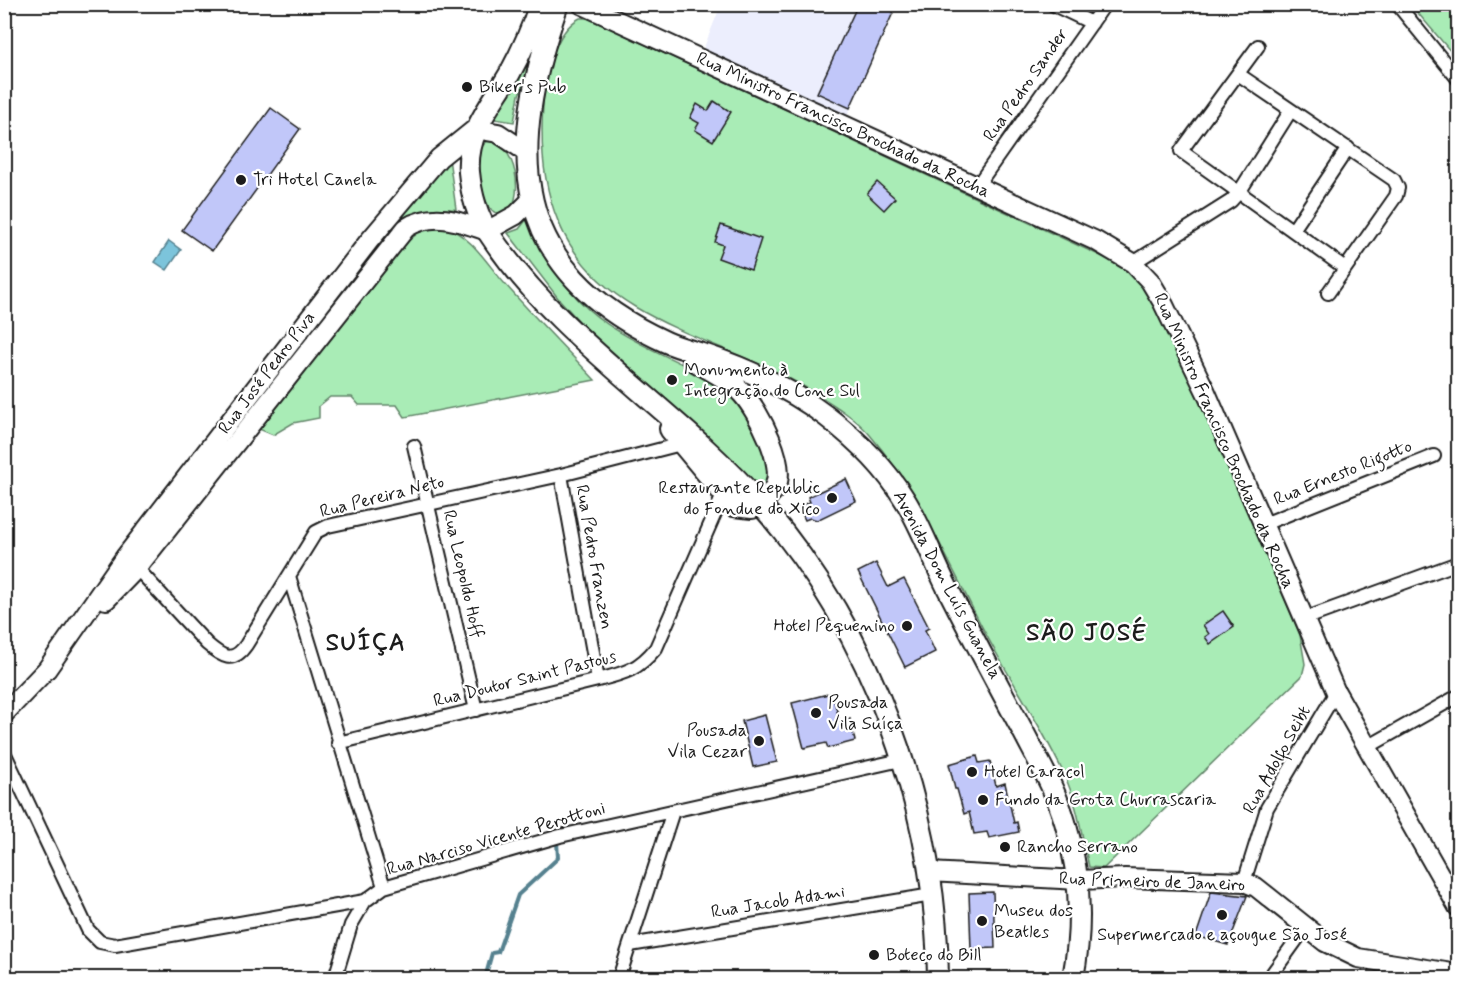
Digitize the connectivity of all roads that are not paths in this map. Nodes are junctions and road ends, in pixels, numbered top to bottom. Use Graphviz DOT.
graph roads {
  1 [pos="540,4"];
  2 [pos="558,4"];
  3 [pos="581,4"];
  4 [pos="1052,4"];
  5 [pos="1105,4"];
  6 [pos="1397,4"];
  7 [pos="1092,23"];
  8 [pos="1258,46"];
  9 [pos="1238,74"];
  10 [pos="1458,79"];
  11 [pos="1291,110"];
  12 [pos="475,129"];
  13 [pos="1348,148"];
  14 [pos="525,151"];
  15 [pos="977,186"];
  16 [pos="1240,191"];
  17 [pos="531,200"];
  18 [pos="1293,230"];
  19 [pos="487,231"];
  20 [pos="1133,263"];
  21 [pos="1345,268"];
  22 [pos="1328,293"];
  23 [pos="668,344"];
  24 [pos="643,394"];
  25 [pos="681,444"];
  26 [pos="414,446"];
  27 [pos="1434,456"];
  28 [pos="561,475"];
  29 [pos="723,495"];
  30 [pos="428,502"];
  31 [pos="760,504"];
  32 [pos="1264,524"];
  33 [pos="131,563"];
  34 [pos="1458,563"];
  35 [pos="289,576"];
  36 [pos="1304,619"];
  37 [pos="598,680"];
  38 [pos="1336,692"];
  39 [pos="1458,696"];
  40 [pos="476,710"];
  41 [pos="4,714"];
  42 [pos="338,743"];
  43 [pos="1366,748"];
  44 [pos="4,752"];
  45 [pos="901,760"];
  46 [pos="673,811"];
  47 [pos="929,872"];
  48 [pos="1079,880"];
  49 [pos="1244,882"];
  50 [pos="384,887"];
  51 [pos="932,895"];
  52 [pos="365,901"];
  53 [pos="1458,907"];
  54 [pos="1305,928"];
  55 [pos="630,945"];
  56 [pos="1432,974"];
  57 [pos="1458,974"];
  58 [pos="335,978"];
  59 [pos="619,978"];
  60 [pos="938,978"];
  61 [pos="1074,978"];
  62 [pos="1269,978"];
  1 -- 12 [label="main road"];
  2 -- 14 [label="main road, Avenida Dom Luís Guanela"];
  3 -- 15 [label="street, Rua Ministro Francisco Brochado da Rocha"];
  4 -- 7 [label="street"];
  5 -- 7 [label="street, Rua Pedro Sander"];
  6 -- 10 [label="street"];
  7 -- 15 [label="street, Rua Pedro Sander"];
  8 -- 9 [label="street"];
  9 -- 11 [label="street"];
  9 -- 16 [label="street"];
  11 -- 13 [label="street"];
  11 -- 16 [label="street"];
  12 -- 14 [label="street"];
  12 -- 19 [label="main road"];
  12 -- 33 [label="street, Rua José Pedro Piva"];
  13 -- 18 [label="street"];
  13 -- 21 [label="street"];
  14 -- 17 [label="main road, Avenida Dom Luís Guanela"];
  15 -- 20 [label="street, Rua Ministro Francisco Brochado da Rocha"];
  16 -- 18 [label="street"];
  16 -- 20 [label="street"];
  17 -- 19 [label="street"];
  17 -- 23 [label="main road, Avenida Dom Luís Guanela"];
  18 -- 21 [label="street"];
  19 -- 24 [label="main road"];
  19 -- 33 [label="street, Rua José Pedro Piva"];
  20 -- 32 [label="street, Rua Ministro Francisco Brochado da Rocha"];
  21 -- 22 [label="street"];
  23 -- 31 [label="main road"];
  23 -- 48 [label="main road, Avenida Dom Luís Guanela"];
  24 -- 25 [label="main road"];
  24 -- 31 [label="main road"];
  25 -- 28 [label="street, Rua Pereira Neto"];
  25 -- 29 [label="main road"];
  26 -- 30 [label="street, Rua Leopoldo Hoff"];
  27 -- 32 [label="street, Rua Ernesto Rigotto"];
  28 -- 30 [label="street, Rua Pereira Neto"];
  28 -- 37 [label="street, Rua Pedro Franzen"];
  29 -- 31 [label="main road"];
  29 -- 37 [label="street, Rua Doutor Saint Pastous"];
  30 -- 35 [label="street, Rua Pereira Neto"];
  30 -- 40 [label="street, Rua Leopoldo Hoff"];
  31 -- 45 [label="main road"];
  32 -- 36 [label="street, Rua Ministro Francisco Brochado da Rocha"];
  33 -- 35 [label="street, Rua Pereira Neto"];
  33 -- 41 [label="street, Rua José Pedro Piva"];
  34 -- 36 [label="street"];
  35 -- 42 [label="street"];
  36 -- 38 [label="street, Rua Ministro Francisco Brochado da Rocha"];
  37 -- 40 [label="street, Rua Doutor Saint Pastous"];
  38 -- 43 [label="street, Rua Ministro Francisco Brochado da Rocha"];
  38 -- 49 [label="street, Rua Adolfo Seibt"];
  39 -- 43 [label="street"];
  40 -- 42 [label="street, Rua Doutor Saint Pastous"];
  42 -- 50 [label="street"];
  43 -- 53 [label="street, Rua Ministro Francisco Brochado da Rocha"];
  44 -- 52 [label="street, Rua Narciso Vicente Perottoni"];
  45 -- 46 [label="street, Rua Narciso Vicente Perottoni"];
  45 -- 47 [label="main road"];
  46 -- 50 [label="street, Rua Narciso Vicente Perottoni"];
  46 -- 55 [label="street"];
  47 -- 48 [label="street, Rua Primeiro de Janeiro"];
  47 -- 51 [label="main road"];
  48 -- 49 [label="street, Rua Primeiro de Janeiro"];
  48 -- 61 [label="main road, Avenida Dom Luís Guanela"];
  49 -- 54 [label="street, Rua Primeiro de Janeiro"];
  50 -- 52 [label="street, Rua Narciso Vicente Perottoni"];
  51 -- 55 [label="street, Rua Jacob Adami"];
  51 -- 60 [label="main road"];
  52 -- 58 [label="street"];
  54 -- 56 [label="street, Rua Primeiro de Janeiro"];
  54 -- 62 [label="street"];
  55 -- 59 [label="street"];
  56 -- 57 [label="street, Rua Primeiro de Janeiro"];
}
